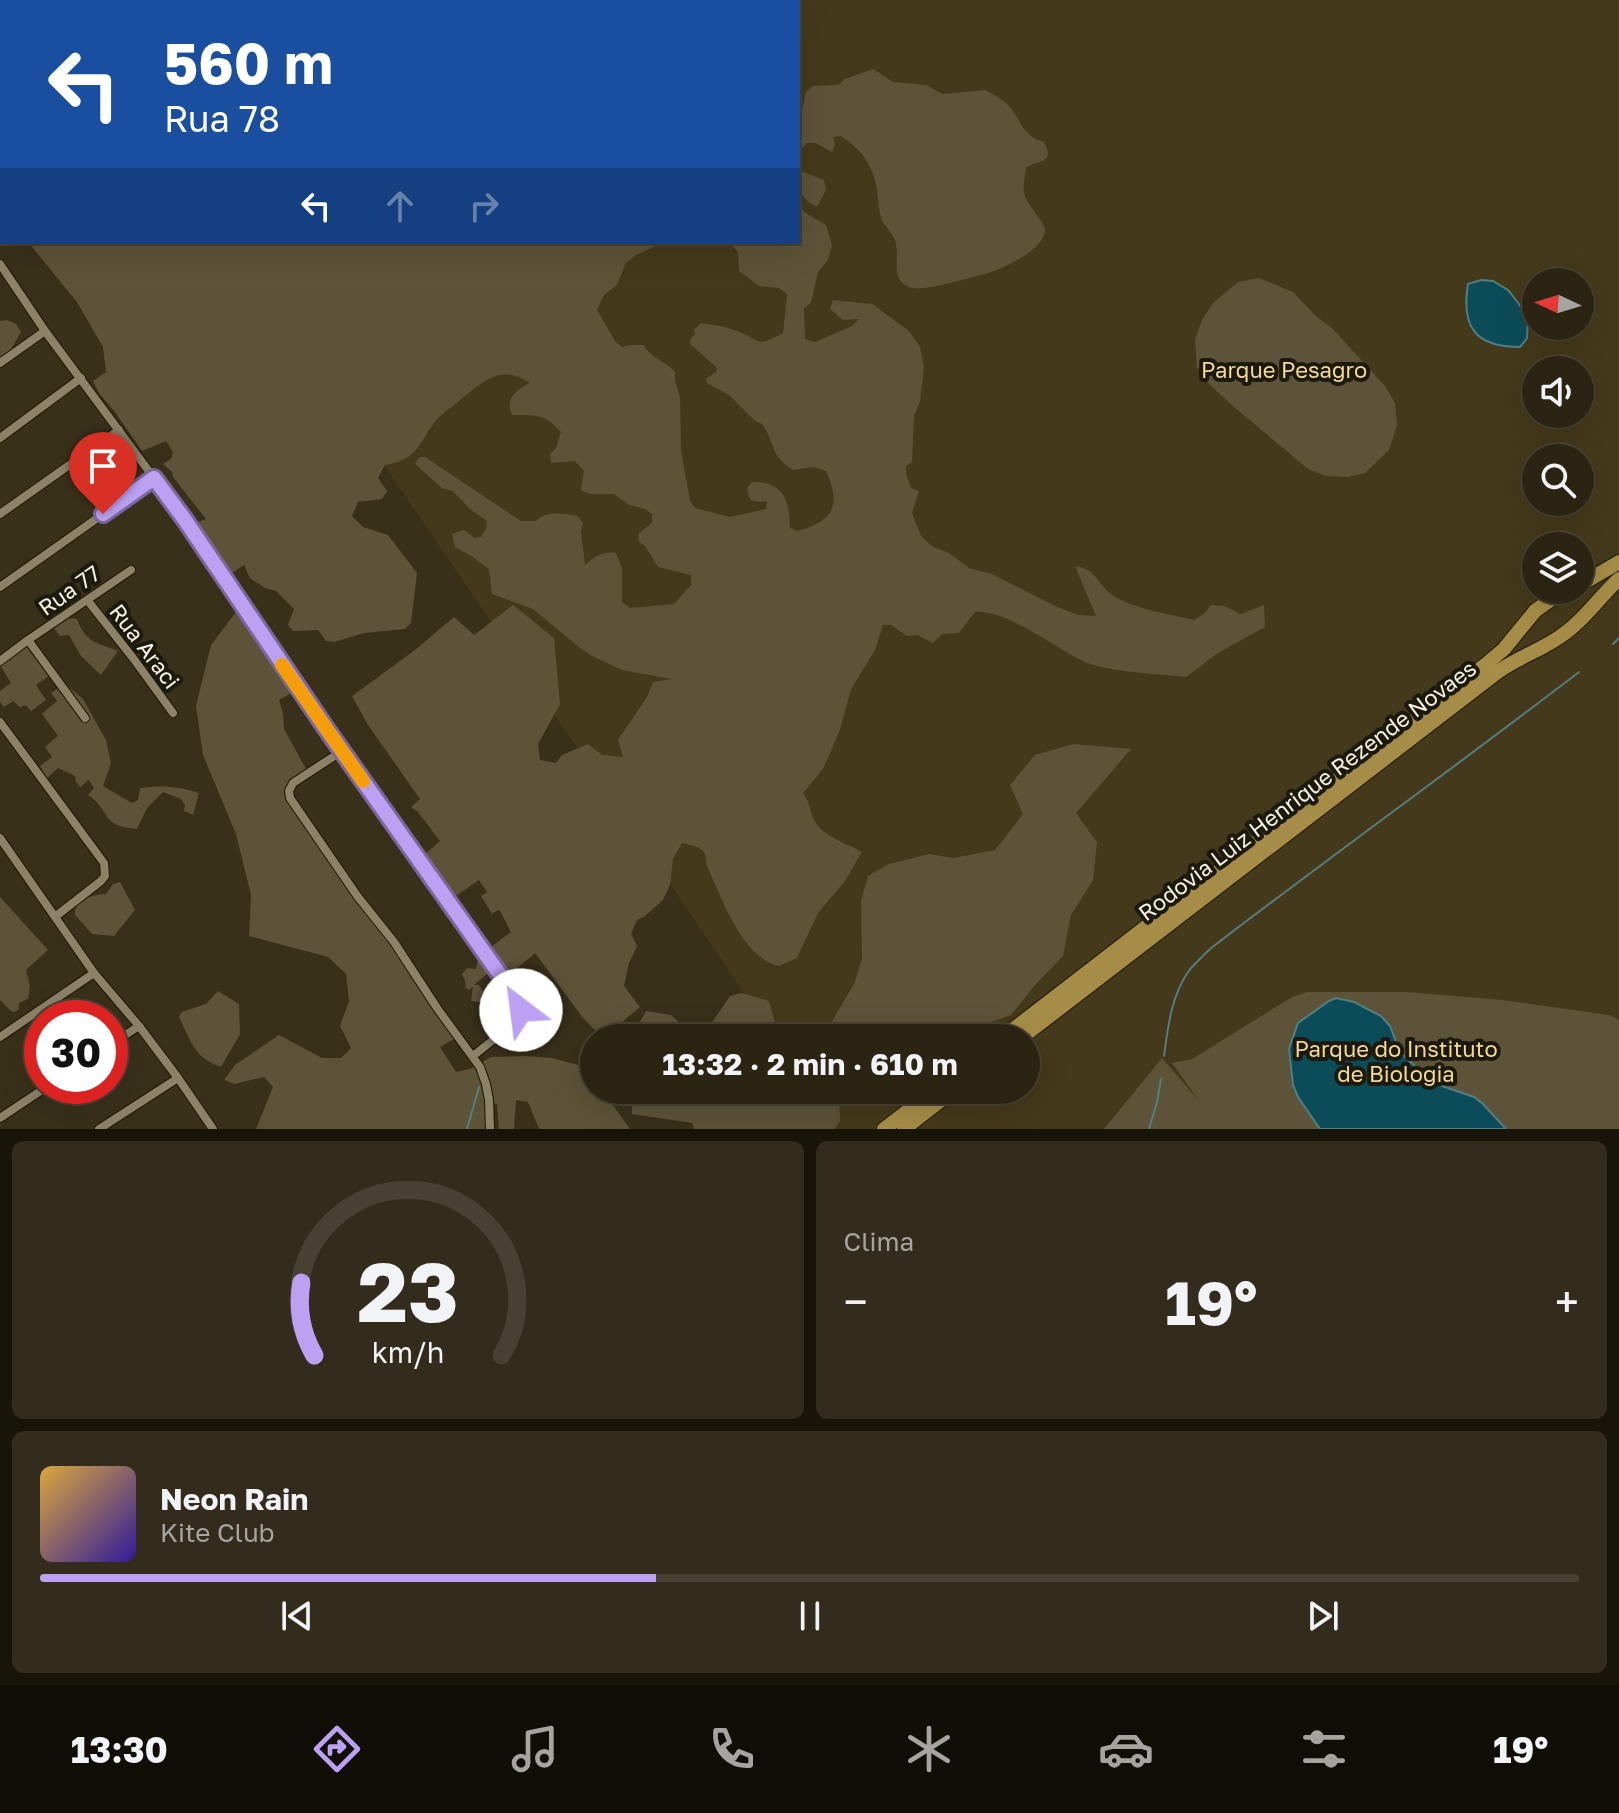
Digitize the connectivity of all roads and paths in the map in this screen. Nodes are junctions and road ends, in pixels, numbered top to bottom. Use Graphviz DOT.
graph roads {
  1 [pos="0,264"];
  2 [pos="45,331"];
  3 [pos="0,363"];
  4 [pos="81,378"];
  5 [pos="119,430"];
  6 [pos="0,438"];
  7 [pos="154,478"];
  8 [pos="0,514"];
  9 [pos="1619,562"];
  10 [pos="131,570"];
  11 [pos="1594,577"];
  12 [pos="1619,579"];
  13 [pos="0,587"];
  14 [pos="88,601"];
  15 [pos="1543,604"];
  16 [pos="1585,604"];
  17 [pos="1586,614"];
  18 [pos="1525,622"];
  19 [pos="28,640"];
  20 [pos="1544,645"];
  21 [pos="0,661"];
  22 [pos="173,713"];
  23 [pos="85,718"];
  24 [pos="0,722"];
  25 [pos="342,751"];
  26 [pos="0,838"];
  27 [pos="56,916"];
  28 [pos="94,973"];
  29 [pos="1020,1024"];
  30 [pos="1039,1024"];
  31 [pos="139,1026"];
  32 [pos="128,1033"];
  33 [pos="0,1037"];
  34 [pos="473,1056"];
  35 [pos="178,1078"];
  36 [pos="24,1102"];
  37 [pos="0,1104"];
  38 [pos="917,1104"];
  39 [pos="936,1104"];
  40 [pos="3,1116"];
  41 [pos="99,1129"];
  42 [pos="213,1129"];
  43 [pos="490,1129"];
  44 [pos="884,1129"];
  45 [pos="904,1129"];
  1 -- 2 [label="street"];
  2 -- 3 [label="street"];
  2 -- 4 [label="street"];
  4 -- 5 [label="street"];
  4 -- 6 [label="street"];
  5 -- 7 [label="street"];
  5 -- 8 [label="street"];
  7 -- 13 [label="street"];
  7 -- 25 [label="street"];
  9 -- 11 [label="highway"];
  10 -- 14 [label="street, Rua 77"];
  12 -- 17 [label="highway, Rodovia Luiz Henrique Rezende Novaes"];
  14 -- 19 [label="street, Rua 77"];
  14 -- 22 [label="street, Rua Araci"];
  15 -- 18 [label="highway, Rodovia Luiz Henrique Rezende Novaes"];
  16 -- 17 [label="highway"];
  17 -- 20 [label="highway, Rodovia Luiz Henrique Rezende Novaes"];
  18 -- 20 [label="highway"];
  18 -- 29 [label="highway, Rodovia Luiz Henrique Rezende Novaes"];
  19 -- 21 [label="street, Rua 77"];
  19 -- 23 [label="street, Rua 77"];
  20 -- 30 [label="highway, Rodovia Luiz Henrique Rezende Novaes"];
  24 -- 27 [label="street"];
  25 -- 34 [label="street"];
  25 -- 34 [label="street"];
  26 -- 27 [label="street"];
  27 -- 28 [label="street"];
  28 -- 31 [label="street"];
  28 -- 33 [label="street"];
  31 -- 32 [label="street"];
  31 -- 35 [label="street"];
  34 -- 43 [label="street"];
  35 -- 41 [label="street"];
  35 -- 42 [label="street"];
  36 -- 40 [label="street"];
  37 -- 40 [label="street"];
  38 -- 44 [label="highway"];
  39 -- 45 [label="highway"];
}
